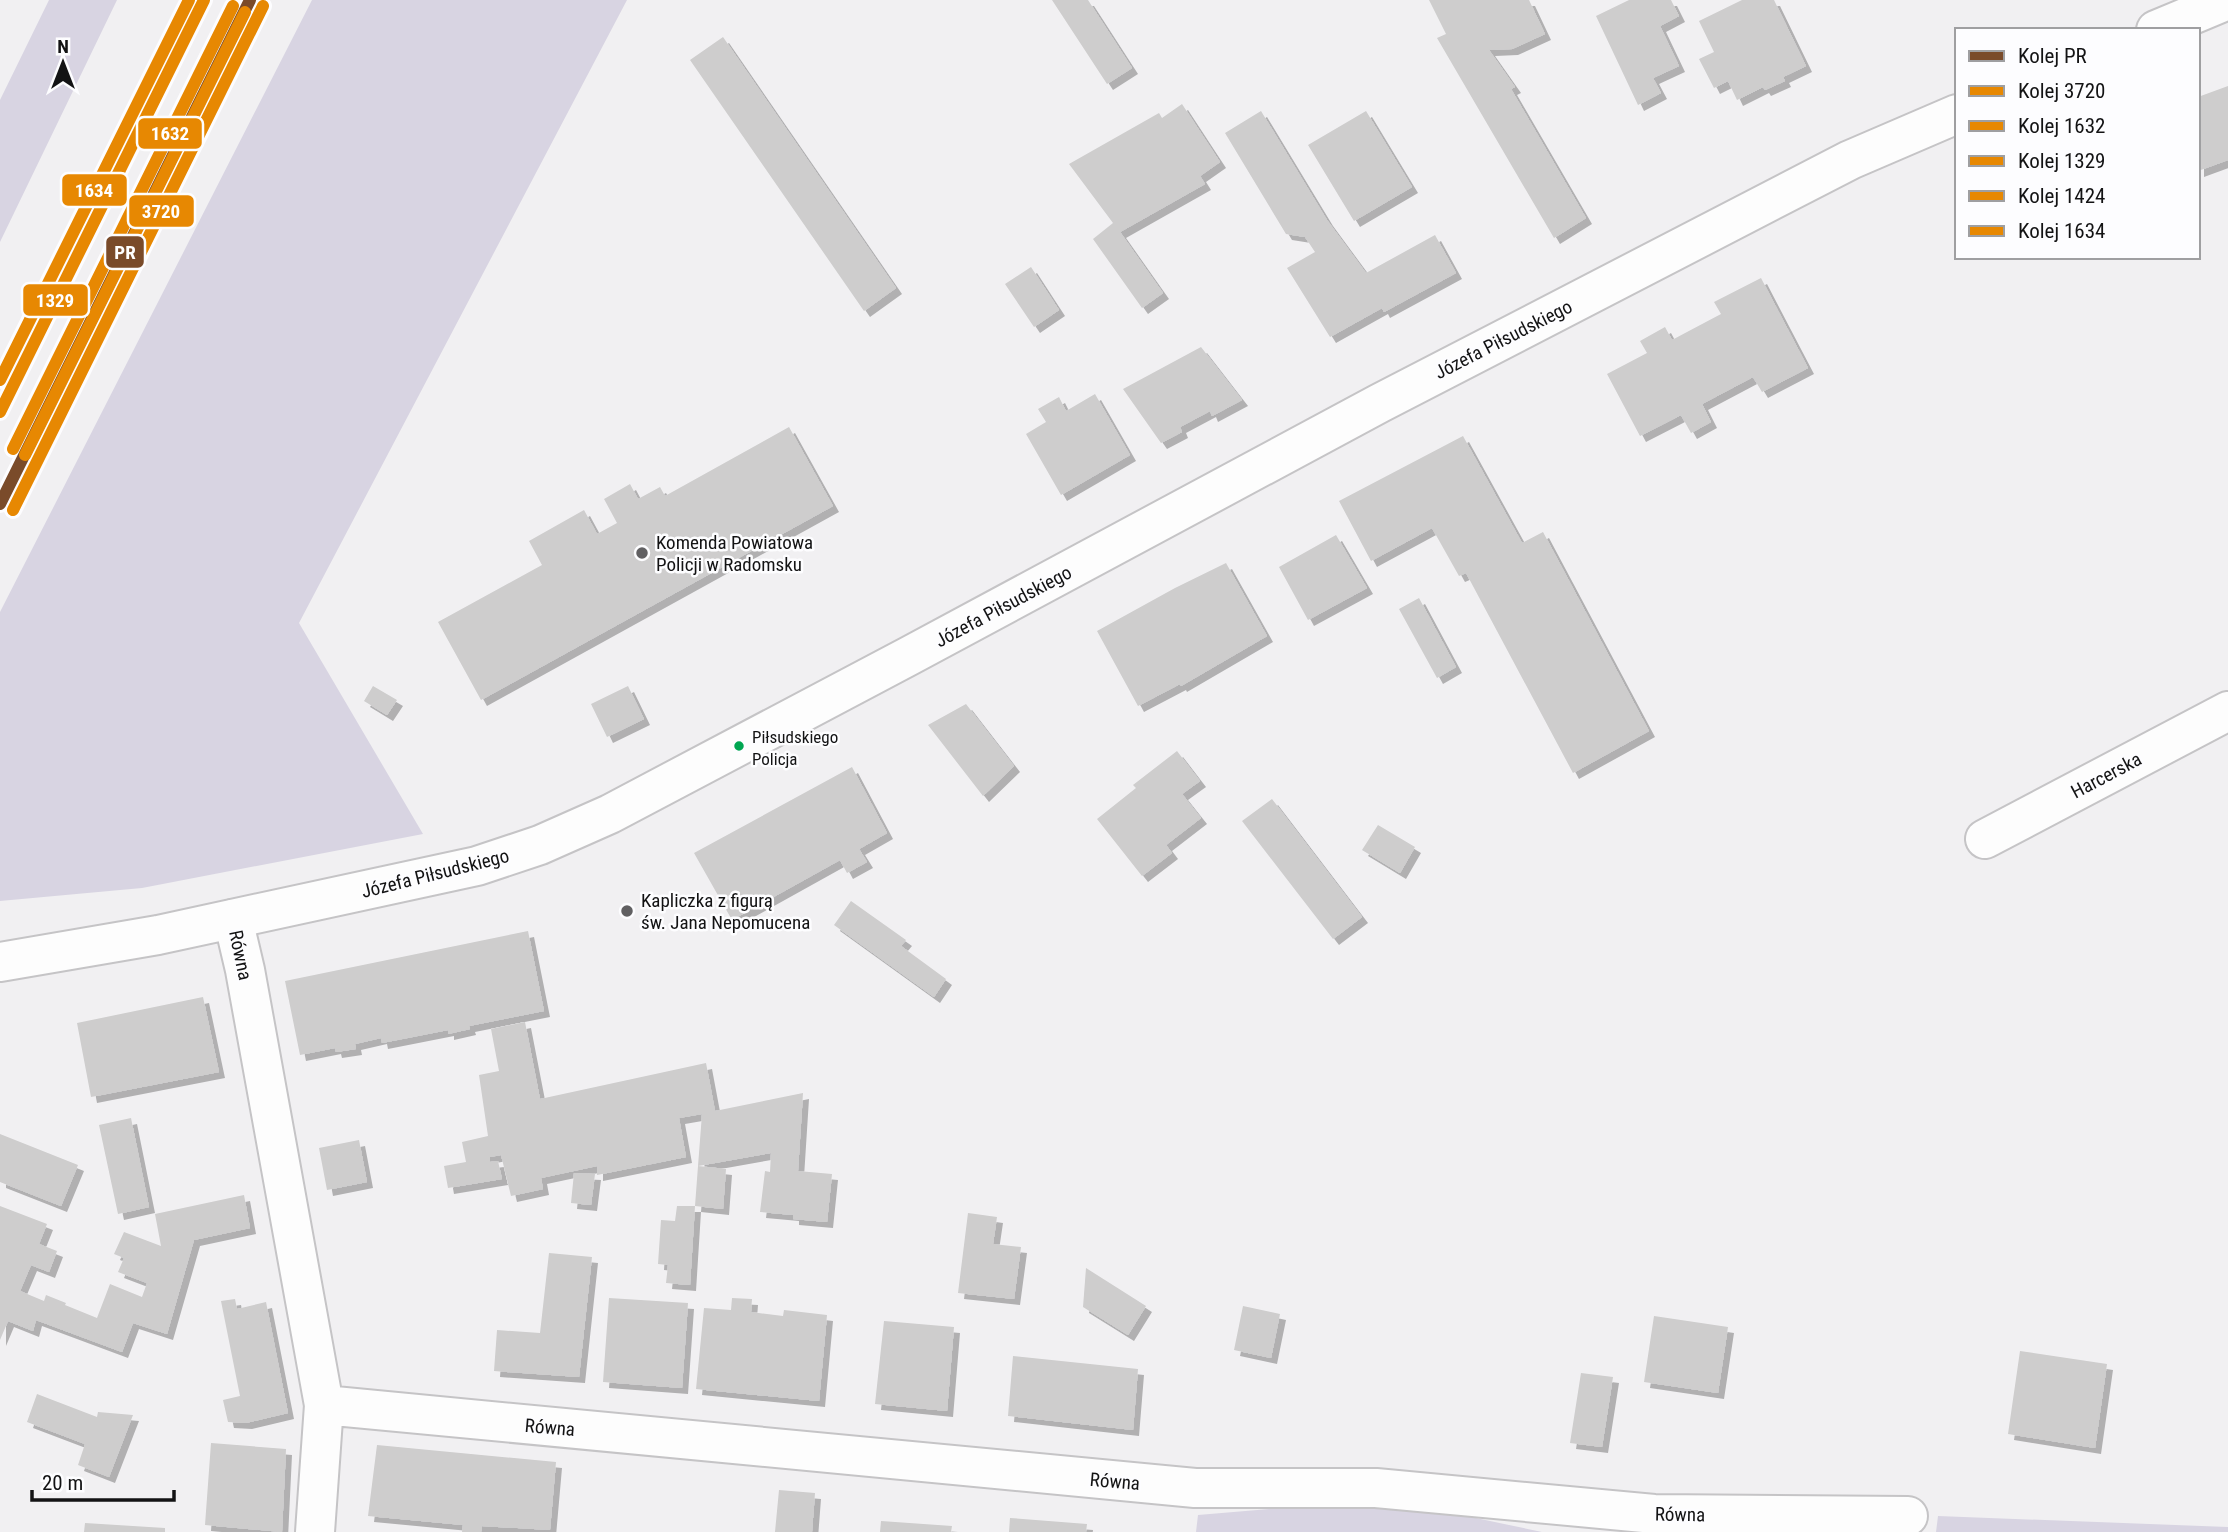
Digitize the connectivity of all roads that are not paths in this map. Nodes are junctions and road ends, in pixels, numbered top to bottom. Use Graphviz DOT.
graph roads {
  1 [pos="2228,0"];
  2 [pos="2162,28"];
  3 [pos="1955,115"];
  4 [pos="2228,711"];
  5 [pos="1985,839"];
  6 [pos="233,919"];
  7 [pos="0,962"];
  8 [pos="324,1405"];
  9 [pos="1908,1516"];
  10 [pos="316,1532"];
  1 -- 2 [label="street"];
  3 -- 6 [label="street, Józefa Piłsudskiego"];
  4 -- 5 [label="street, Harcerska"];
  6 -- 7 [label="street, Józefa Piłsudskiego"];
  6 -- 8 [label="street, Równa"];
  8 -- 9 [label="street, Równa"];
  8 -- 10 [label="street, Równa"];
}
